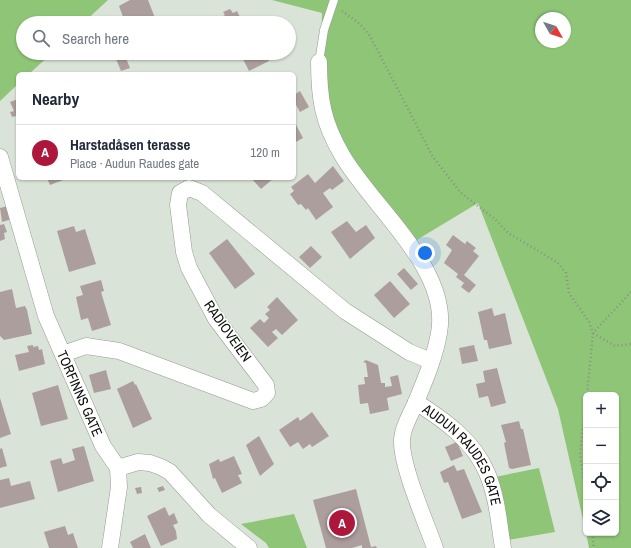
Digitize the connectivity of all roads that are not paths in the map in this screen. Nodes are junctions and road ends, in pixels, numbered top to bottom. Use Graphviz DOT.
graph roads {
  1 [pos="333,2"];
  2 [pos="319,62"];
  3 [pos="0,157"];
  4 [pos="63,354"];
  5 [pos="431,361"];
  6 [pos="416,402"];
  7 [pos="118,468"];
  8 [pos="110,548"];
  9 [pos="249,548"];
  10 [pos="435,548"];
  11 [pos="503,548"];
  1 -- 2 [label="lane"];
  2 -- 5 [label="street"];
  3 -- 4 [label="street, TORFINNS GATE"];
  4 -- 5 [label="street, RADIOVEIEN"];
  4 -- 7 [label="street, TORFINNS GATE"];
  5 -- 6 [label="street"];
  6 -- 10 [label="street, AUDUN RAUDES GATE"];
  6 -- 11 [label="street, AUDUN RAUDES GATE"];
  7 -- 8 [label="street"];
  7 -- 9 [label="street"];
}
